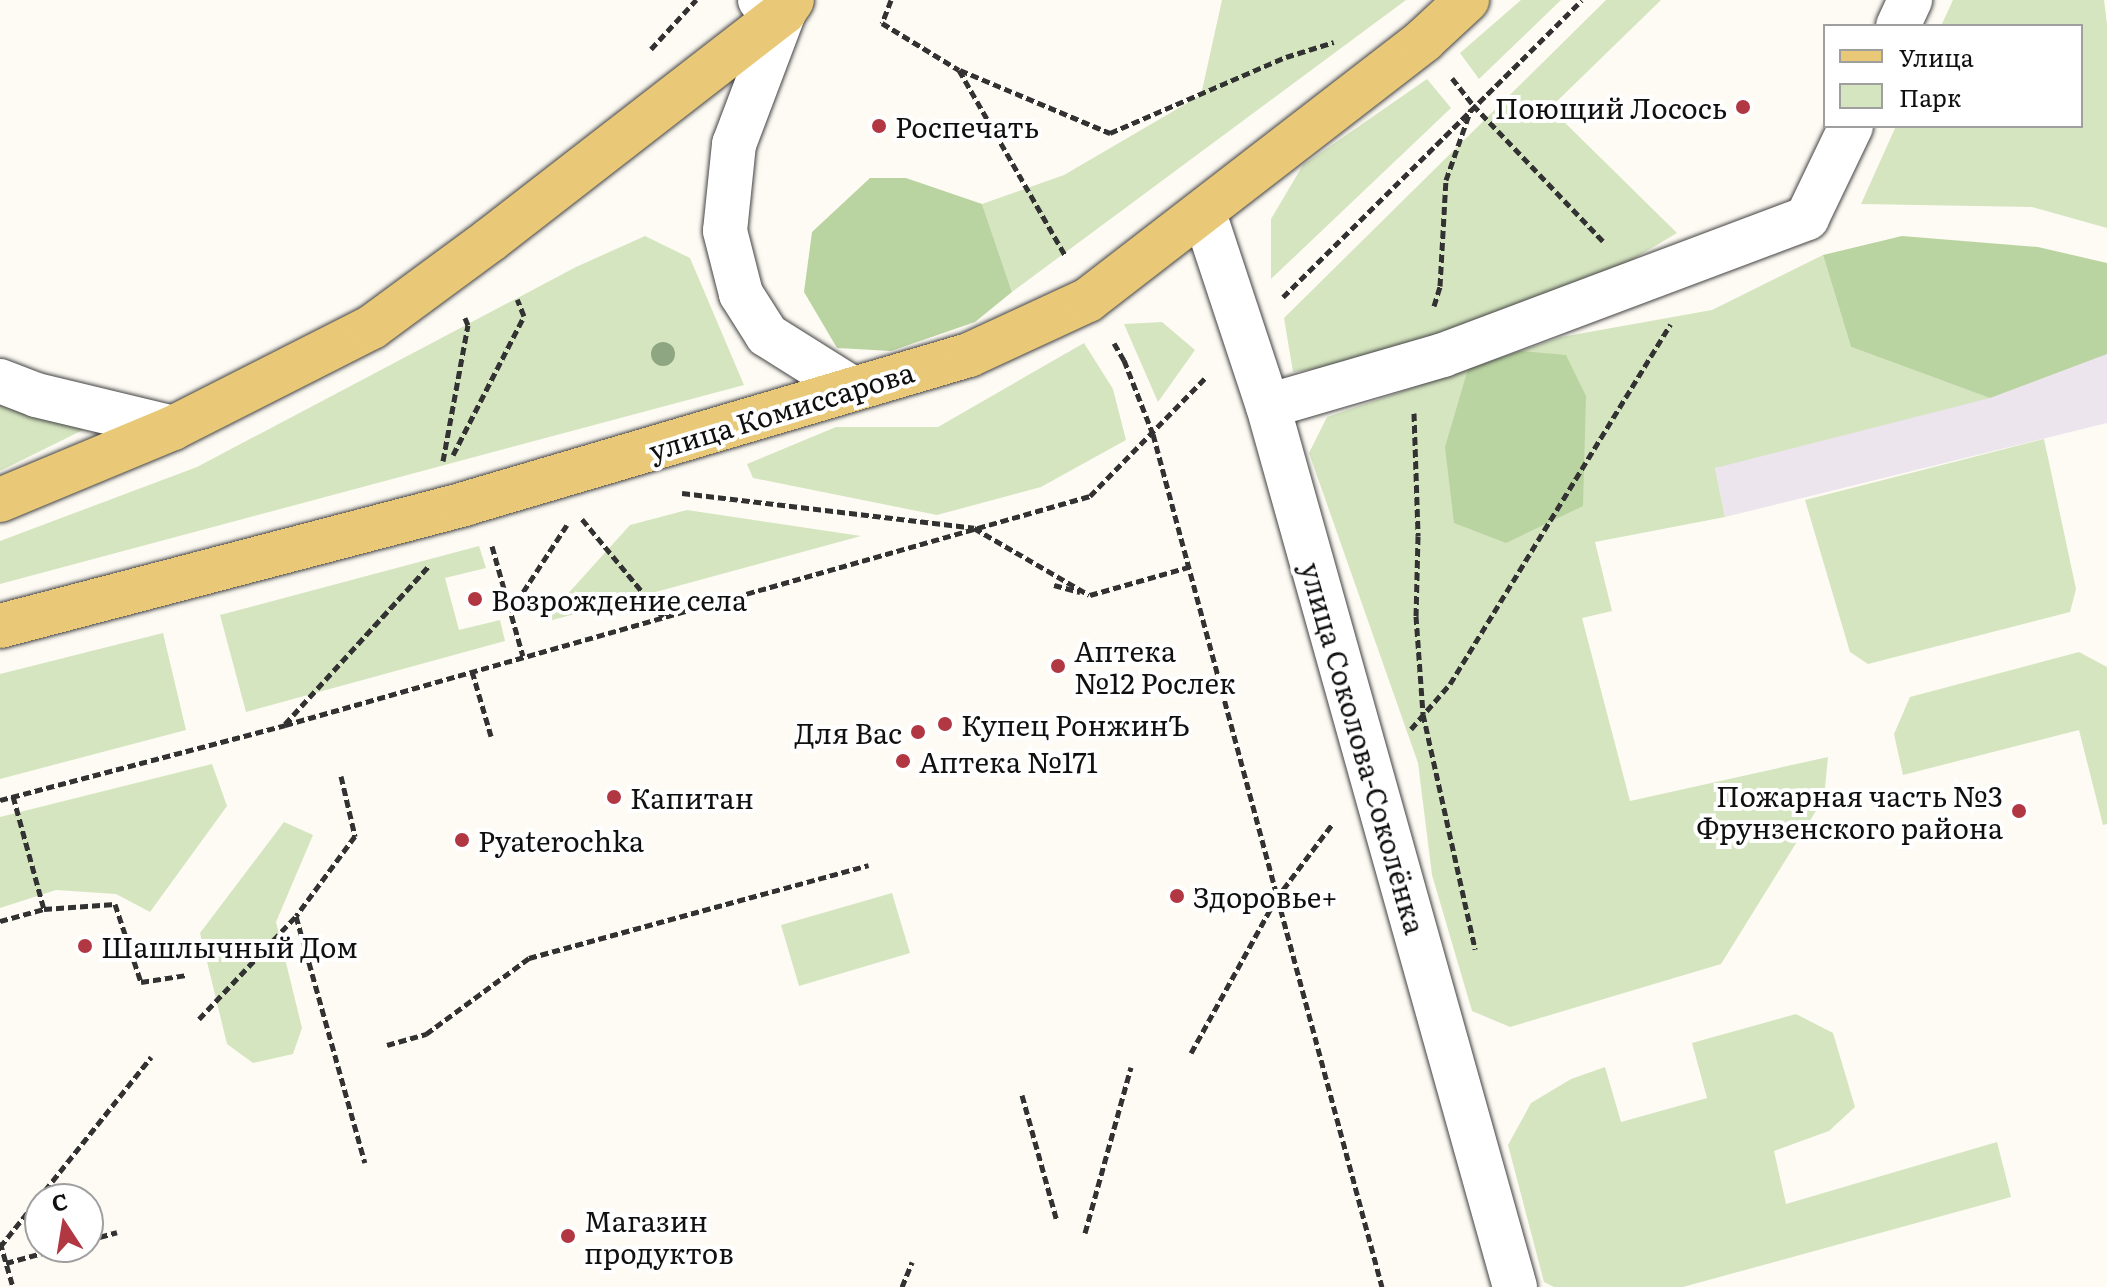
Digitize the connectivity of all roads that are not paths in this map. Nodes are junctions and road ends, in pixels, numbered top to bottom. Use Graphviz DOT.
graph roads {
  1 [pos="1467,0"];
  2 [pos="1910,0"];
  3 [pos="779,4"];
  4 [pos="1899,24"];
  5 [pos="1850,128"];
  6 [pos="1204,213"];
  7 [pos="0,381"];
  8 [pos="851,388"];
  9 [pos="1268,406"];
  10 [pos="173,428"];
  11 [pos="0,500"];
  12 [pos="0,626"];
  13 [pos="1515,1287"];
  1 -- 6 [label="main road, улица Комиссарова"];
  2 -- 4 [label="street"];
  3 -- 8 [label="street"];
  3 -- 10 [label="main road"];
  5 -- 9 [label="street"];
  6 -- 8 [label="main road, улица Комиссарова"];
  6 -- 9 [label="street, улица Соколова-Соколёнка"];
  7 -- 10 [label="street"];
  8 -- 12 [label="main road, улица Комиссарова"];
  9 -- 13 [label="street, улица Соколова-Соколёнка"];
  10 -- 11 [label="main road"];
}
